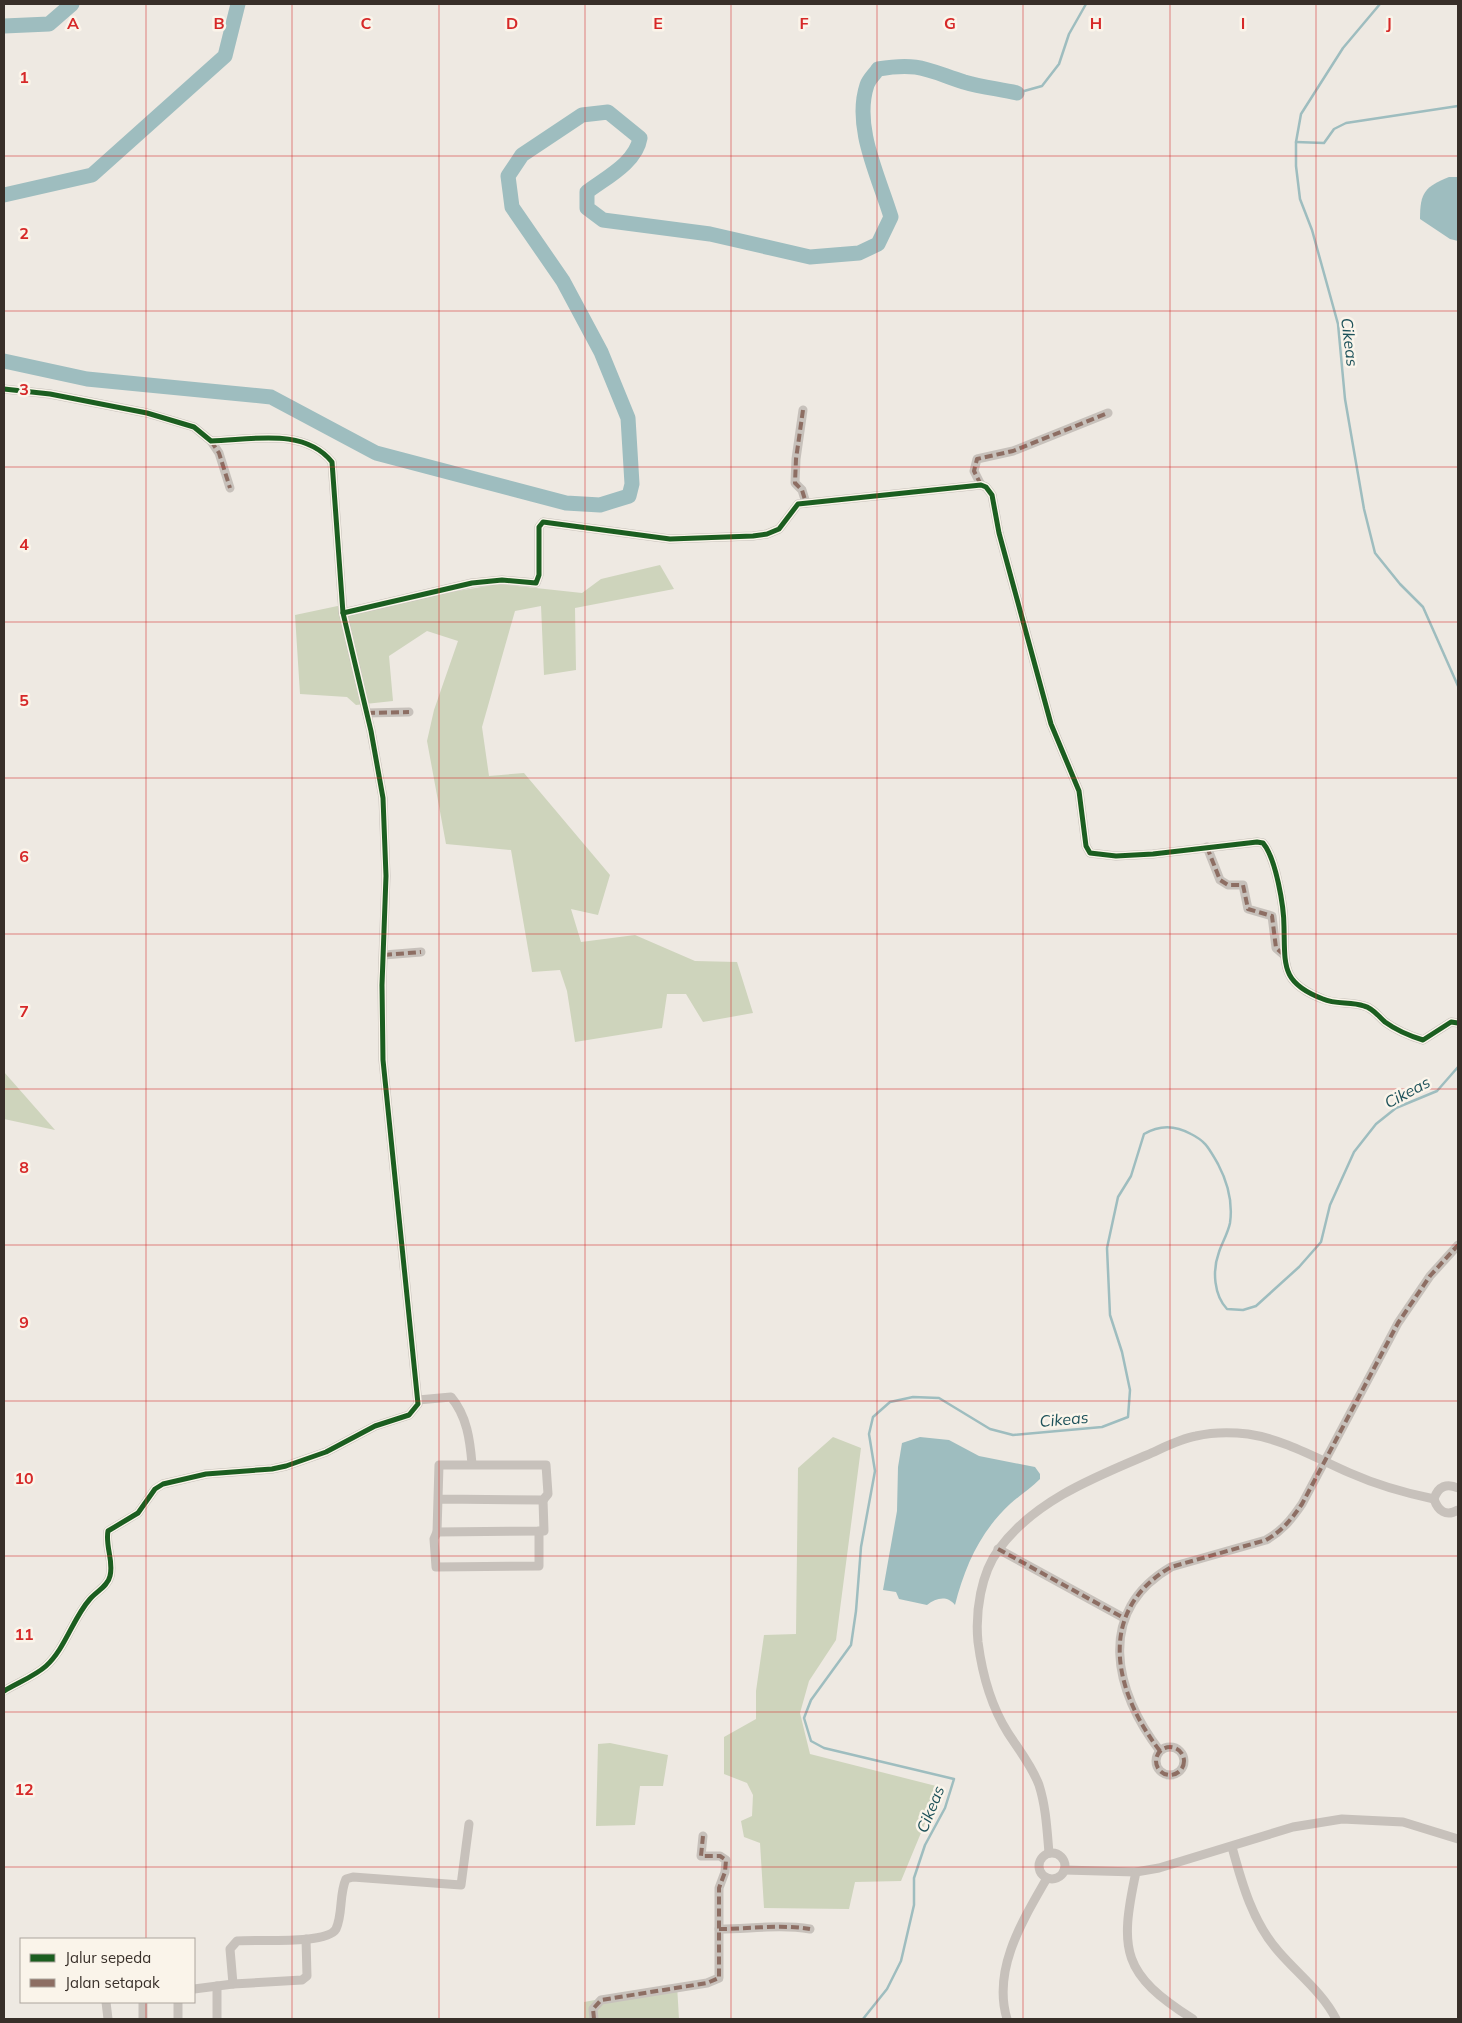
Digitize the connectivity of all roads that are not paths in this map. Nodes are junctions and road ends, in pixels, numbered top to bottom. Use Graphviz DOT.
graph roads {
  1 [pos="4,389"];
  2 [pos="803,410"];
  3 [pos="1108,413"];
  4 [pos="211,441"];
  5 [pos="980,485"];
  6 [pos="230,488"];
  7 [pos="806,503"];
  8 [pos="343,614"];
  9 [pos="409,712"];
  10 [pos="367,713"];
  11 [pos="1207,847"];
  12 [pos="421,952"];
  13 [pos="1283,954"];
  14 [pos="384,955"];
  15 [pos="1455,1023"];
  16 [pos="1458,1245"];
  17 [pos="418,1400"];
  18 [pos="1324,1461"];
  19 [pos="472,1464"];
  20 [pos="1458,1488"];
  21 [pos="439,1499"];
  22 [pos="1434,1499"];
  23 [pos="543,1500"];
  24 [pos="1458,1510"];
  25 [pos="538,1531"];
  26 [pos="438,1532"];
  27 [pos="998,1549"];
  28 [pos="1124,1618"];
  29 [pos="4,1691"];
  30 [pos="1160,1750"];
  31 [pos="469,1824"];
  32 [pos="703,1836"];
  33 [pos="1458,1839"];
  34 [pos="1232,1847"];
  35 [pos="1049,1853"];
  36 [pos="1064,1870"];
  37 [pos="1136,1872"];
  38 [pos="1047,1878"];
  39 [pos="719,1929"];
  40 [pos="810,1929"];
  41 [pos="306,1939"];
  42 [pos="232,1984"];
  43 [pos="217,1986"];
  44 [pos="195,1989"];
  45 [pos="106,2003"];
  46 [pos="142,2003"];
  47 [pos="178,2003"];
  48 [pos="107,2019"];
  49 [pos="143,2019"];
  50 [pos="178,2019"];
  51 [pos="217,2019"];
  52 [pos="594,2019"];
  53 [pos="1007,2019"];
  54 [pos="1193,2019"];
  55 [pos="1336,2019"];
  1 -- 4 [label="street"];
  2 -- 7 [label="street"];
  3 -- 5 [label="street"];
  4 -- 6 [label="street"];
  4 -- 8 [label="street"];
  5 -- 7 [label="street"];
  5 -- 11 [label="street"];
  7 -- 8 [label="street"];
  8 -- 10 [label="street"];
  9 -- 10 [label="street"];
  10 -- 14 [label="street"];
  11 -- 13 [label="street"];
  11 -- 13 [label="street"];
  12 -- 14 [label="street"];
  13 -- 15 [label="street"];
  14 -- 17 [label="street"];
  16 -- 18 [label="street"];
  17 -- 19 [label="street"];
  17 -- 29 [label="street"];
  18 -- 22 [label="street"];
  18 -- 27 [label="street"];
  18 -- 28 [label="street"];
  19 -- 21 [label="street"];
  19 -- 23 [label="street"];
  20 -- 22 [label="street"];
  21 -- 23 [label="street"];
  21 -- 26 [label="street"];
  22 -- 24 [label="street"];
  23 -- 25 [label="street"];
  25 -- 26 [label="street"];
  25 -- 26 [label="street"];
  27 -- 28 [label="street"];
  27 -- 35 [label="street"];
  28 -- 30 [label="street"];
  31 -- 41 [label="street"];
  32 -- 39 [label="street"];
  33 -- 34 [label="street"];
  34 -- 37 [label="street"];
  34 -- 55 [label="street"];
  35 -- 36 [label="street"];
  35 -- 38 [label="street"];
  36 -- 37 [label="street"];
  36 -- 38 [label="street"];
  37 -- 54 [label="street"];
  38 -- 53 [label="street"];
  39 -- 40 [label="street"];
  39 -- 52 [label="street"];
  41 -- 42 [label="street"];
  41 -- 42 [label="street"];
  42 -- 43 [label="street"];
  43 -- 44 [label="street"];
  43 -- 51 [label="street"];
  45 -- 48 [label="street"];
  46 -- 49 [label="street"];
  47 -- 50 [label="street"];
}
